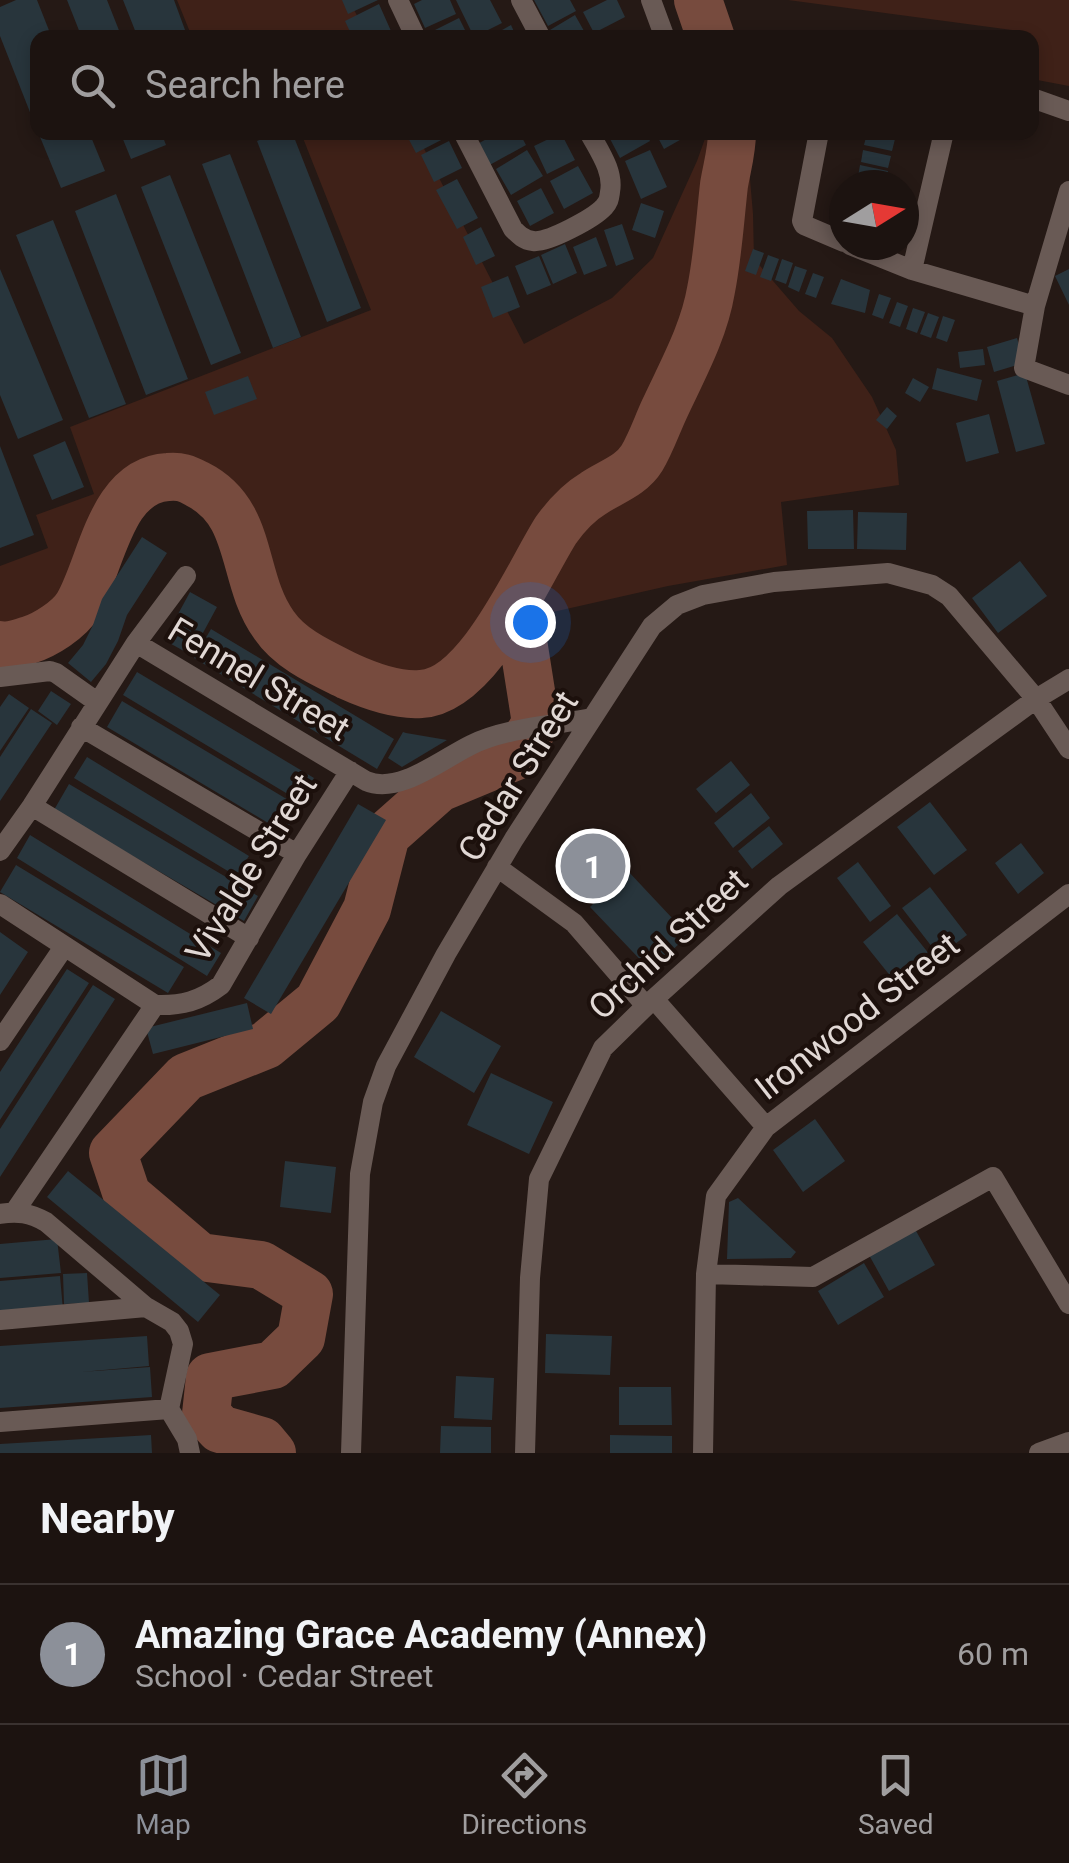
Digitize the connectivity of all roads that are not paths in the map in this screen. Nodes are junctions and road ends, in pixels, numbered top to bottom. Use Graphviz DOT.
graph roads {
  1 [pos="398,0"];
  2 [pos="522,0"];
  3 [pos="650,0"];
  4 [pos="412,30"];
  5 [pos="537,30"];
  6 [pos="662,30"];
  7 [pos="1039,100"];
  8 [pos="1069,111"];
  9 [pos="467,140"];
  10 [pos="593,140"];
  11 [pos="817,140"];
  12 [pos="942,140"];
  13 [pos="1069,191"];
  14 [pos="829,236"];
  15 [pos="887,260"];
  16 [pos="912,270"];
  17 [pos="1035,306"];
  18 [pos="1069,385"];
  19 [pos="186,576"];
  20 [pos="136,643"];
  21 [pos="0,678"];
  22 [pos="1069,678"];
  23 [pos="1036,699"];
  24 [pos="97,702"];
  25 [pos="592,718"];
  26 [pos="81,727"];
  27 [pos="1069,749"];
  28 [pos="350,771"];
  29 [pos="32,806"];
  30 [pos="0,850"];
  31 [pos="297,854"];
  32 [pos="498,866"];
  33 [pos="1069,894"];
  34 [pos="0,904"];
  35 [pos="249,938"];
  36 [pos="64,947"];
  37 [pos="650,1002"];
  38 [pos="155,1005"];
  39 [pos="0,1041"];
  40 [pos="766,1128"];
  41 [pos="7,1213"];
  42 [pos="706,1274"];
  43 [pos="1069,1304"];
  44 [pos="146,1307"];
  45 [pos="0,1320"];
  46 [pos="169,1408"];
  47 [pos="0,1422"];
  48 [pos="1069,1442"];
  49 [pos="190,1453"];
  50 [pos="351,1453"];
  51 [pos="525,1453"];
  52 [pos="704,1453"];
  53 [pos="1039,1453"];
  1 -- 4 [label="street"];
  2 -- 5 [label="street"];
  3 -- 6 [label="street"];
  7 -- 8 [label="street"];
  9 -- 10 [label="street"];
  11 -- 14 [label="street"];
  12 -- 16 [label="street"];
  13 -- 17 [label="street"];
  15 -- 16 [label="street"];
  16 -- 17 [label="street"];
  17 -- 18 [label="street"];
  19 -- 20 [label="street"];
  20 -- 24 [label="street"];
  20 -- 28 [label="street, Fennel Street"];
  21 -- 24 [label="street"];
  22 -- 23 [label="street, Orchid Street"];
  23 -- 25 [label="street, Cedar Street"];
  23 -- 27 [label="street, Cedar Street"];
  23 -- 37 [label="street, Orchid Street"];
  24 -- 26 [label="street"];
  25 -- 28 [label="street, Fennel Street"];
  25 -- 32 [label="street, Cedar Street"];
  26 -- 29 [label="street"];
  26 -- 31 [label="street"];
  28 -- 31 [label="street, Vivalde Street"];
  29 -- 30 [label="street"];
  29 -- 35 [label="street"];
  31 -- 35 [label="street, Vivalde Street"];
  32 -- 37 [label="street"];
  32 -- 50 [label="street, Cedar Street"];
  33 -- 40 [label="street, Ironwood Street"];
  34 -- 36 [label="street"];
  35 -- 38 [label="street, Vivalde Street"];
  36 -- 38 [label="street"];
  36 -- 39 [label="street"];
  37 -- 40 [label="street"];
  37 -- 51 [label="street, Orchid Street"];
  38 -- 41 [label="street"];
  40 -- 42 [label="street, Ironwood Street"];
  41 -- 44 [label="street"];
  42 -- 43 [label="street"];
  42 -- 52 [label="street, Ironwood Street"];
  44 -- 45 [label="street"];
  44 -- 46 [label="street"];
  46 -- 47 [label="street"];
  46 -- 49 [label="street"];
  48 -- 53 [label="street"];
}
